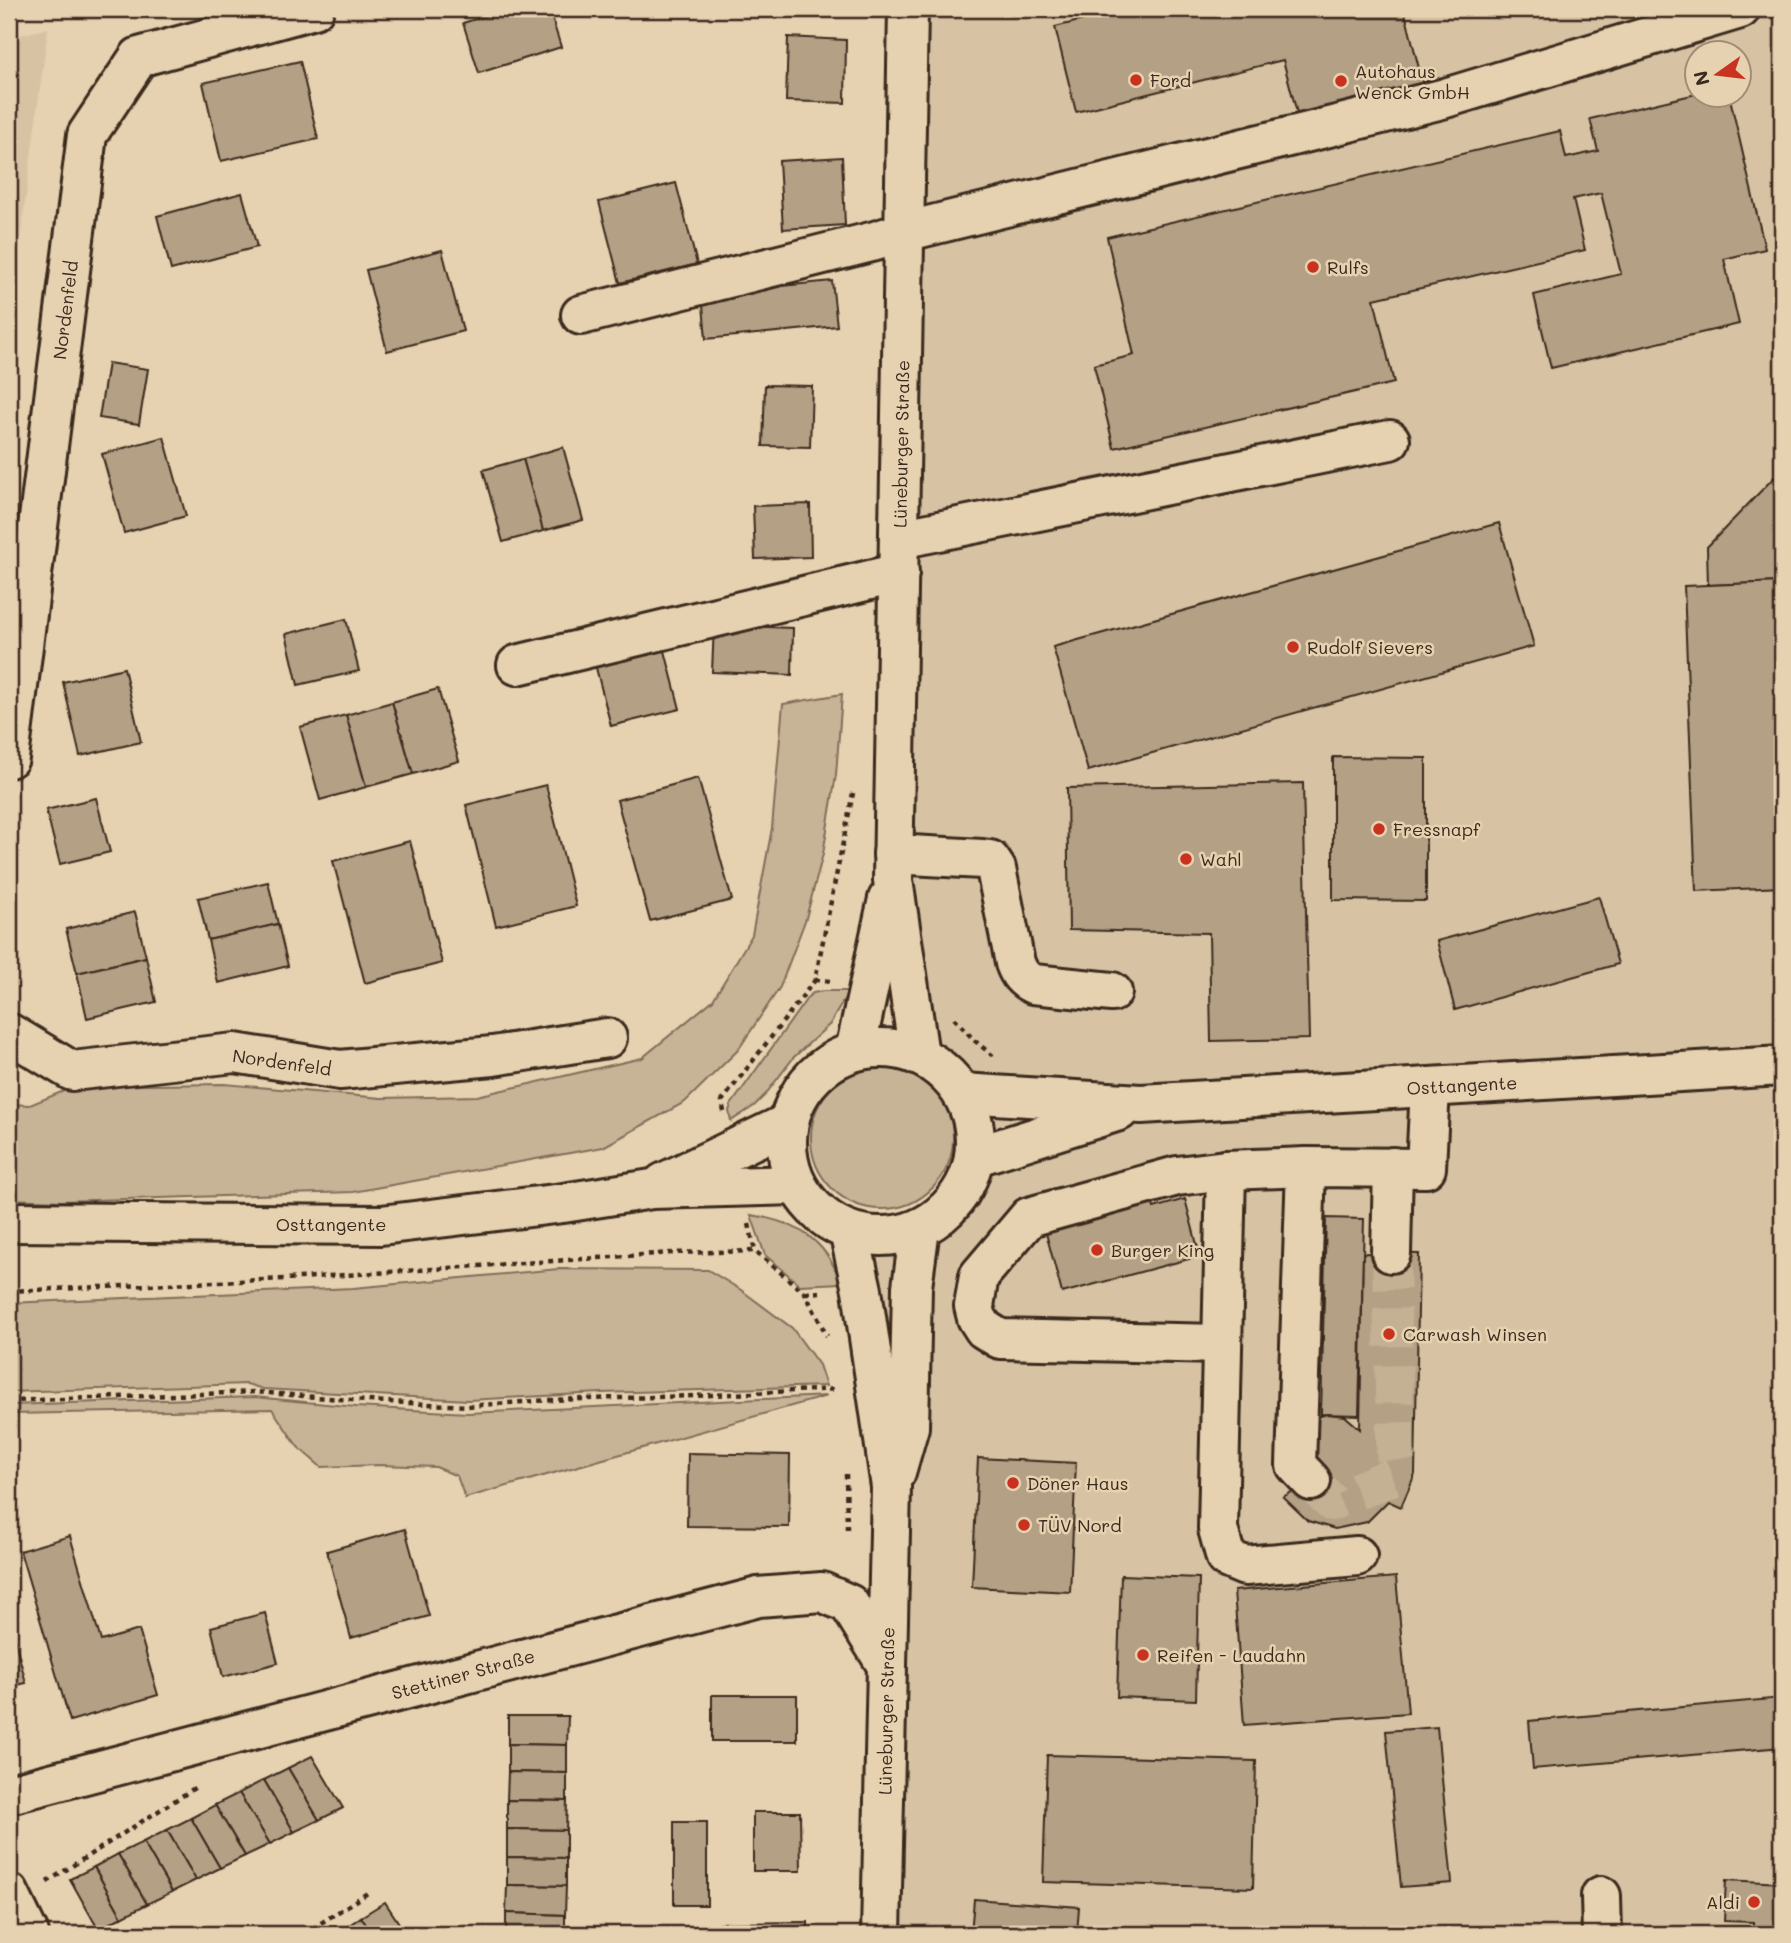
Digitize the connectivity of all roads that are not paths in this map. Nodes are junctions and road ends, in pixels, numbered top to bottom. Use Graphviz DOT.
graph roads {
  1 [pos="314,9"];
  2 [pos="908,9"];
  3 [pos="1740,9"];
  4 [pos="904,232"];
  5 [pos="581,314"];
  6 [pos="1390,440"];
  7 [pos="899,556"];
  8 [pos="517,665"];
  9 [pos="9,758"];
  10 [pos="893,867"];
  11 [pos="1112,992"];
  12 [pos="9,1033"];
  13 [pos="607,1038"];
  14 [pos="855,1051"];
  15 [pos="919,1055"];
  16 [pos="1782,1066"];
  17 [pos="1430,1087"];
  18 [pos="962,1093"];
  19 [pos="1141,1104"];
  20 [pos="788,1123"];
  21 [pos="974,1157"];
  22 [pos="1307,1167"];
  23 [pos="1393,1167"];
  24 [pos="1226,1170"];
  25 [pos="797,1185"];
  26 [pos="652,1189"];
  27 [pos="9,1222"];
  28 [pos="920,1228"];
  29 [pos="849,1231"];
  30 [pos="1391,1253"];
  31 [pos="1221,1344"];
  32 [pos="1311,1481"];
  33 [pos="891,1487"];
  34 [pos="1357,1556"];
  35 [pos="886,1664"];
  36 [pos="9,1794"];
  37 [pos="1601,1896"];
  38 [pos="881,1934"];
  39 [pos="1602,1934"];
  1 -- 9 [label="main road, Nordenfeld"];
  2 -- 4 [label="main road, Lüneburger Straße"];
  3 -- 4 [label="main road"];
  4 -- 5 [label="main road"];
  4 -- 7 [label="main road, Lüneburger Straße"];
  6 -- 7 [label="main road"];
  7 -- 8 [label="main road"];
  7 -- 10 [label="main road, Lüneburger Straße"];
  10 -- 11 [label="main road"];
  10 -- 14 [label="main road, Lüneburger Straße"];
  10 -- 15 [label="main road, Lüneburger Straße"];
  12 -- 13 [label="main road, Nordenfeld"];
  14 -- 15 [label="main road"];
  14 -- 20 [label="main road"];
  15 -- 18 [label="main road"];
  16 -- 17 [label="main road, Osttangente"];
  17 -- 19 [label="main road, Osttangente"];
  17 -- 23 [label="main road"];
  18 -- 19 [label="main road, Osttangente"];
  18 -- 21 [label="main road"];
  19 -- 21 [label="main road, Osttangente"];
  20 -- 25 [label="main road"];
  20 -- 26 [label="main road, Osttangente"];
  21 -- 28 [label="main road"];
  22 -- 23 [label="main road"];
  22 -- 24 [label="main road"];
  22 -- 32 [label="main road"];
  23 -- 30 [label="main road"];
  24 -- 31 [label="main road"];
  24 -- 31 [label="main road"];
  25 -- 26 [label="main road, Osttangente"];
  25 -- 29 [label="main road"];
  26 -- 27 [label="main road, Osttangente"];
  28 -- 29 [label="main road"];
  28 -- 33 [label="main road, Lüneburger Straße"];
  29 -- 33 [label="main road, Lüneburger Straße"];
  31 -- 34 [label="main road"];
  33 -- 35 [label="main road, Lüneburger Straße"];
  35 -- 36 [label="main road, Stettiner Straße"];
  35 -- 38 [label="main road, Lüneburger Straße"];
  37 -- 39 [label="main road"];
}
